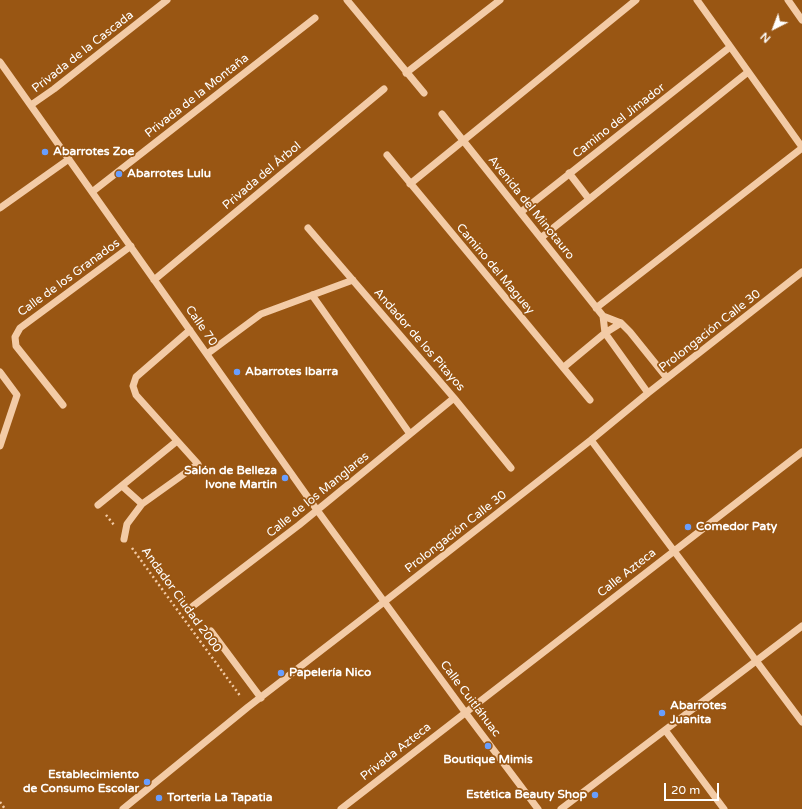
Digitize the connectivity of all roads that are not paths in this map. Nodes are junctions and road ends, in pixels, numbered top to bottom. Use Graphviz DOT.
graph roads {
  1 [pos="167,0"];
  2 [pos="347,0"];
  3 [pos="500,0"];
  4 [pos="636,0"];
  5 [pos="697,0"];
  6 [pos="788,0"];
  7 [pos="315,18"];
  8 [pos="802,20"];
  9 [pos="730,47"];
  10 [pos="0,62"];
  11 [pos="748,72"];
  12 [pos="406,73"];
  13 [pos="384,89"];
  14 [pos="424,93"];
  15 [pos="31,106"];
  16 [pos="442,114"];
  17 [pos="464,141"];
  18 [pos="802,148"];
  19 [pos="387,155"];
  20 [pos="69,159"];
  21 [pos="570,174"];
  22 [pos="410,184"];
  23 [pos="92,192"];
  24 [pos="589,199"];
  25 [pos="0,208"];
  26 [pos="520,212"];
  27 [pos="308,228"];
  28 [pos="542,237"];
  29 [pos="131,246"];
  30 [pos="802,272"];
  31 [pos="154,280"];
  32 [pos="353,280"];
  33 [pos="312,295"];
  34 [pos="596,308"];
  35 [pos="603,316"];
  36 [pos="621,323"];
  37 [pos="190,330"];
  38 [pos="605,333"];
  39 [pos="207,354"];
  40 [pos="564,367"];
  41 [pos="0,372"];
  42 [pos="667,378"];
  43 [pos="648,393"];
  44 [pos="454,398"];
  45 [pos="590,400"];
  46 [pos="63,405"];
  47 [pos="410,434"];
  48 [pos="177,440"];
  49 [pos="591,440"];
  50 [pos="0,446"];
  51 [pos="802,452"];
  52 [pos="511,468"];
  53 [pos="122,486"];
  54 [pos="142,504"];
  55 [pos="98,505"];
  56 [pos="317,510"];
  57 [pos="124,538"];
  58 [pos="674,551"];
  59 [pos="384,602"];
  60 [pos="193,606"];
  61 [pos="802,626"];
  62 [pos="211,631"];
  63 [pos="756,661"];
  64 [pos="261,698"];
  65 [pos="465,712"];
  66 [pos="802,722"];
  67 [pos="665,730"];
  68 [pos="123,809"];
  69 [pos="341,809"];
  70 [pos="538,809"];
  71 [pos="561,809"];
  72 [pos="724,809"];
  1 -- 15 [label="street, Privada de la Cascada"];
  2 -- 12 [label="street"];
  3 -- 12 [label="street"];
  4 -- 17 [label="street"];
  5 -- 9 [label="street"];
  6 -- 8 [label="street"];
  7 -- 23 [label="street, Privada de la Montaña"];
  9 -- 11 [label="street"];
  9 -- 21 [label="street, Camino del Jimador"];
  10 -- 15 [label="street, Calle 70"];
  11 -- 18 [label="street"];
  11 -- 24 [label="street"];
  12 -- 14 [label="street"];
  13 -- 31 [label="street, Privada del Árbol"];
  15 -- 20 [label="street, Calle 70"];
  16 -- 17 [label="street, Avenida del Minotauro"];
  17 -- 22 [label="street"];
  17 -- 26 [label="street, Avenida del Minotauro"];
  18 -- 34 [label="street"];
  19 -- 22 [label="street, Camino del Maguey"];
  20 -- 23 [label="street, Calle 70"];
  20 -- 25 [label="street"];
  21 -- 24 [label="street"];
  21 -- 26 [label="street, Camino del Jimador"];
  22 -- 40 [label="street, Camino del Maguey"];
  23 -- 29 [label="street, Calle 70"];
  24 -- 28 [label="street"];
  26 -- 28 [label="street, Avenida del Minotauro"];
  27 -- 32 [label="street, Andador de los Pitayos"];
  28 -- 34 [label="street, Avenida del Minotauro"];
  29 -- 31 [label="street, Calle 70"];
  29 -- 46 [label="street, Calle de los Granados"];
  30 -- 42 [label="street, Prolongación Calle 30"];
  31 -- 37 [label="street, Calle 70"];
  32 -- 33 [label="street"];
  32 -- 44 [label="street, Andador de los Pitayos"];
  33 -- 39 [label="street"];
  33 -- 47 [label="street"];
  34 -- 35 [label="street, Avenida del Minotauro"];
  35 -- 36 [label="street, Avenida del Minotauro"];
  35 -- 38 [label="street"];
  36 -- 38 [label="street"];
  36 -- 42 [label="street, Avenida del Minotauro"];
  37 -- 39 [label="street, Calle 70"];
  37 -- 48 [label="street"];
  38 -- 40 [label="street"];
  38 -- 43 [label="street"];
  39 -- 56 [label="street, Calle 70"];
  40 -- 45 [label="street, Camino del Maguey"];
  41 -- 50 [label="street"];
  42 -- 43 [label="street, Prolongación Calle 30"];
  43 -- 49 [label="street, Prolongación Calle 30"];
  44 -- 47 [label="street, Calle de los Manglares"];
  44 -- 52 [label="street, Andador de los Pitayos"];
  47 -- 56 [label="street, Calle de los Manglares"];
  48 -- 53 [label="street"];
  48 -- 54 [label="street"];
  49 -- 58 [label="street"];
  49 -- 59 [label="street, Prolongación Calle 30"];
  51 -- 58 [label="street, Calle Azteca"];
  53 -- 54 [label="street"];
  53 -- 55 [label="street"];
  54 -- 57 [label="street"];
  56 -- 59 [label="street, Calle 70"];
  56 -- 60 [label="street, Calle de los Manglares"];
  58 -- 63 [label="street"];
  58 -- 65 [label="street, Calle Azteca"];
  59 -- 64 [label="street, Prolongación Calle 30"];
  59 -- 65 [label="street, Calle Cuitláhuac"];
  61 -- 63 [label="street"];
  62 -- 64 [label="street"];
  63 -- 66 [label="street"];
  63 -- 67 [label="street"];
  64 -- 68 [label="street, Prolongación Calle 30"];
  65 -- 69 [label="street, Privada Azteca"];
  65 -- 70 [label="street, Calle Cuitláhuac"];
  67 -- 71 [label="street"];
  67 -- 72 [label="street"];
}
